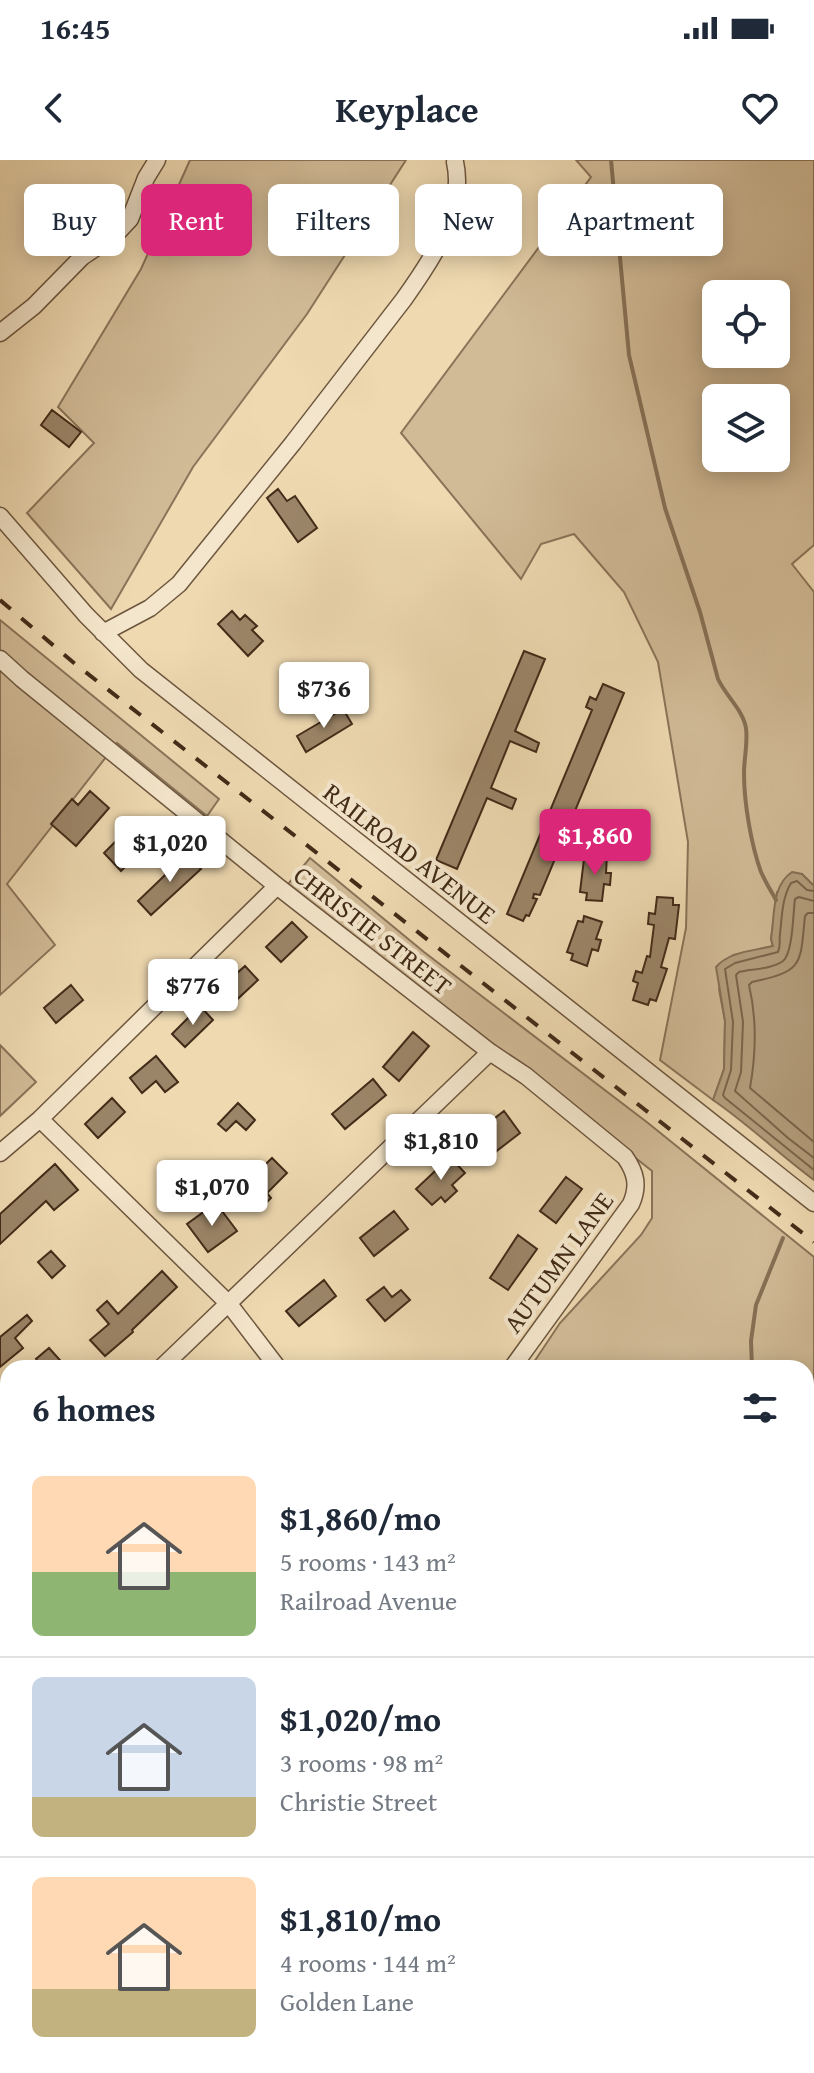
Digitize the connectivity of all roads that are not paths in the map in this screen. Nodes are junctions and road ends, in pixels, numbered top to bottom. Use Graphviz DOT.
graph roads {
  1 [pos="157,160"];
  2 [pos="455,162"];
  3 [pos="0,333"];
  4 [pos="0,516"];
  5 [pos="103,633"];
  6 [pos="0,659"];
  7 [pos="277,886"];
  8 [pos="490,1052"];
  9 [pos="40,1119"];
  10 [pos="0,1153"];
  11 [pos="637,1181"];
  12 [pos="814,1203"];
  13 [pos="229,1304"];
  14 [pos="170,1360"];
  15 [pos="272,1360"];
  16 [pos="518,1360"];
  1 -- 3 [label="street"];
  2 -- 5 [label="street"];
  4 -- 5 [label="street, RAILROAD AVENUE"];
  5 -- 12 [label="street, RAILROAD AVENUE"];
  6 -- 7 [label="street, CHRISTIE STREET"];
  7 -- 8 [label="street, CHRISTIE STREET"];
  7 -- 9 [label="street"];
  8 -- 11 [label="street, CHRISTIE STREET"];
  8 -- 13 [label="street"];
  9 -- 10 [label="street"];
  9 -- 13 [label="street"];
  11 -- 16 [label="street, AUTUMN LANE"];
  13 -- 14 [label="street"];
  13 -- 15 [label="street"];
}
